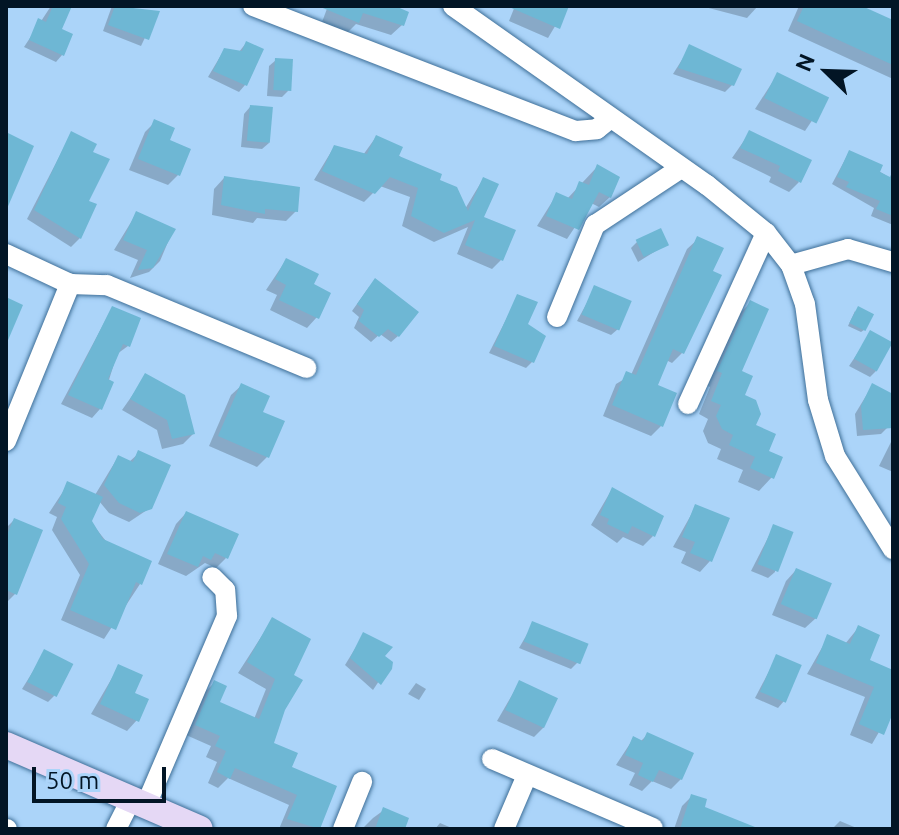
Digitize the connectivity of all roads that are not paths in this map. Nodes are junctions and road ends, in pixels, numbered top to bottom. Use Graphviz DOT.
graph roads {
  1 [pos="253,6"];
  2 [pos="453,6"];
  3 [pos="608,120"];
  4 [pos="681,168"];
  5 [pos="766,233"];
  6 [pos="6,254"];
  7 [pos="893,262"];
  8 [pos="791,265"];
  9 [pos="70,284"];
  10 [pos="557,317"];
  11 [pos="306,368"];
  12 [pos="688,404"];
  13 [pos="6,441"];
  14 [pos="893,549"];
  15 [pos="212,577"];
  16 [pos="6,745"];
  17 [pos="492,759"];
  18 [pos="527,775"];
  19 [pos="362,782"];
  20 [pos="138,802"];
  21 [pos="653,828"];
  22 [pos="116,829"];
  23 [pos="200,829"];
  24 [pos="343,829"];
  25 [pos="504,829"];
  1 -- 3 [label="street"];
  2 -- 3 [label="street"];
  3 -- 4 [label="street"];
  4 -- 5 [label="street"];
  4 -- 10 [label="street"];
  5 -- 8 [label="street"];
  5 -- 12 [label="street"];
  6 -- 9 [label="street"];
  7 -- 8 [label="street"];
  8 -- 14 [label="street"];
  9 -- 11 [label="street"];
  9 -- 13 [label="street"];
  15 -- 20 [label="street"];
  16 -- 20 [label="main road"];
  17 -- 18 [label="street"];
  18 -- 21 [label="street"];
  18 -- 25 [label="street"];
  19 -- 24 [label="street"];
  20 -- 22 [label="street"];
  20 -- 23 [label="main road"];
}
